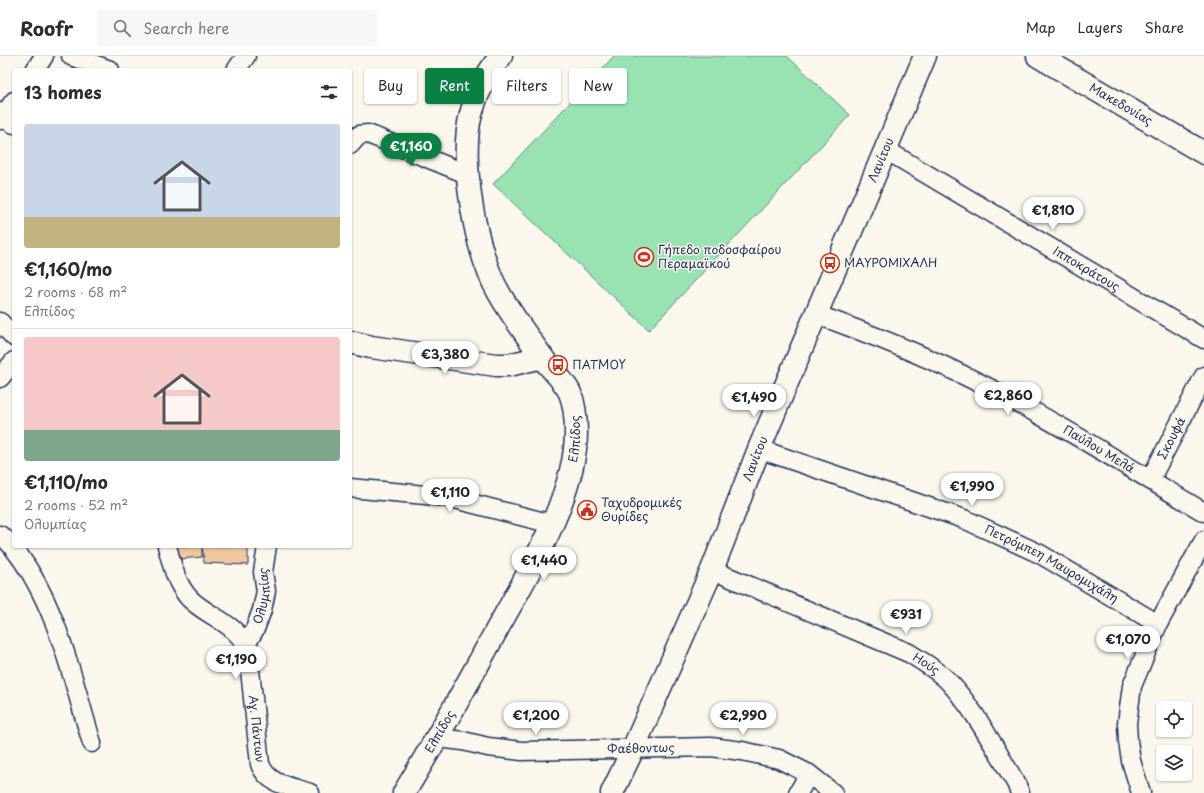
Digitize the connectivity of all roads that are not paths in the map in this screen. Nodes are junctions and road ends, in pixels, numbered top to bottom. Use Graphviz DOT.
graph roads {
  1 [pos="44,56"];
  2 [pos="71,56"];
  3 [pos="246,56"];
  4 [pos="501,56"];
  5 [pos="925,56"];
  6 [pos="1038,56"];
  7 [pos="36,68"];
  8 [pos="104,68"];
  9 [pos="237,68"];
  10 [pos="352,143"];
  11 [pos="886,150"];
  12 [pos="1204,153"];
  13 [pos="469,175"];
  14 [pos="815,314"];
  15 [pos="0,322"];
  16 [pos="12,334"];
  17 [pos="1204,339"];
  18 [pos="352,342"];
  19 [pos="542,357"];
  20 [pos="1204,376"];
  21 [pos="759,449"];
  22 [pos="1150,480"];
  23 [pos="352,488"];
  24 [pos="1204,512"];
  25 [pos="552,524"];
  26 [pos="6,535"];
  27 [pos="1204,540"];
  28 [pos="12,544"];
  29 [pos="14,548"];
  30 [pos="168,548"];
  31 [pos="267,548"];
  32 [pos="712,570"];
  33 [pos="1158,624"];
  34 [pos="246,644"];
  35 [pos="438,738"];
  36 [pos="92,743"];
  37 [pos="633,749"];
  38 [pos="809,774"];
  39 [pos="310,793"];
  40 [pos="404,793"];
  41 [pos="612,793"];
  42 [pos="798,793"];
  43 [pos="833,793"];
  44 [pos="1020,793"];
  45 [pos="1141,793"];
  1 -- 7 [label="street"];
  2 -- 8 [label="street"];
  3 -- 9 [label="street"];
  4 -- 13 [label="street, Ελπίδος"];
  5 -- 11 [label="street, Λανίτου"];
  6 -- 12 [label="street, Μακεδονίας"];
  10 -- 13 [label="street"];
  11 -- 14 [label="street, Λανίτου"];
  11 -- 17 [label="street, Ιπποκράτους"];
  13 -- 19 [label="street, Ελπίδος"];
  14 -- 21 [label="street, Λανίτου"];
  14 -- 22 [label="street, Παύλου Μελά"];
  15 -- 16 [label="street"];
  18 -- 19 [label="street"];
  19 -- 25 [label="street, Ελπίδος"];
  20 -- 22 [label="street, Σκουφά"];
  21 -- 32 [label="street, Λανίτου"];
  21 -- 33 [label="street, Πετρόμπεη Μαυρομιχάλη"];
  22 -- 24 [label="street, Παύλου Μελά"];
  23 -- 25 [label="street"];
  25 -- 35 [label="street, Ελπίδος"];
  26 -- 28 [label="street"];
  27 -- 33 [label="street"];
  29 -- 36 [label="street"];
  30 -- 34 [label="street"];
  31 -- 34 [label="street, Ολυμπίας"];
  32 -- 37 [label="street, Λανίτου"];
  32 -- 44 [label="street, Ηούς"];
  33 -- 45 [label="street"];
  34 -- 39 [label="street, Αγ. Πάντων"];
  35 -- 37 [label="street, Φαέθοντως"];
  35 -- 40 [label="street, Ελπίδος"];
  37 -- 38 [label="street, Φαέθοντως"];
  37 -- 41 [label="street, Λανίτου"];
  38 -- 42 [label="street"];
  38 -- 43 [label="street, Φαέθοντως"];
}
